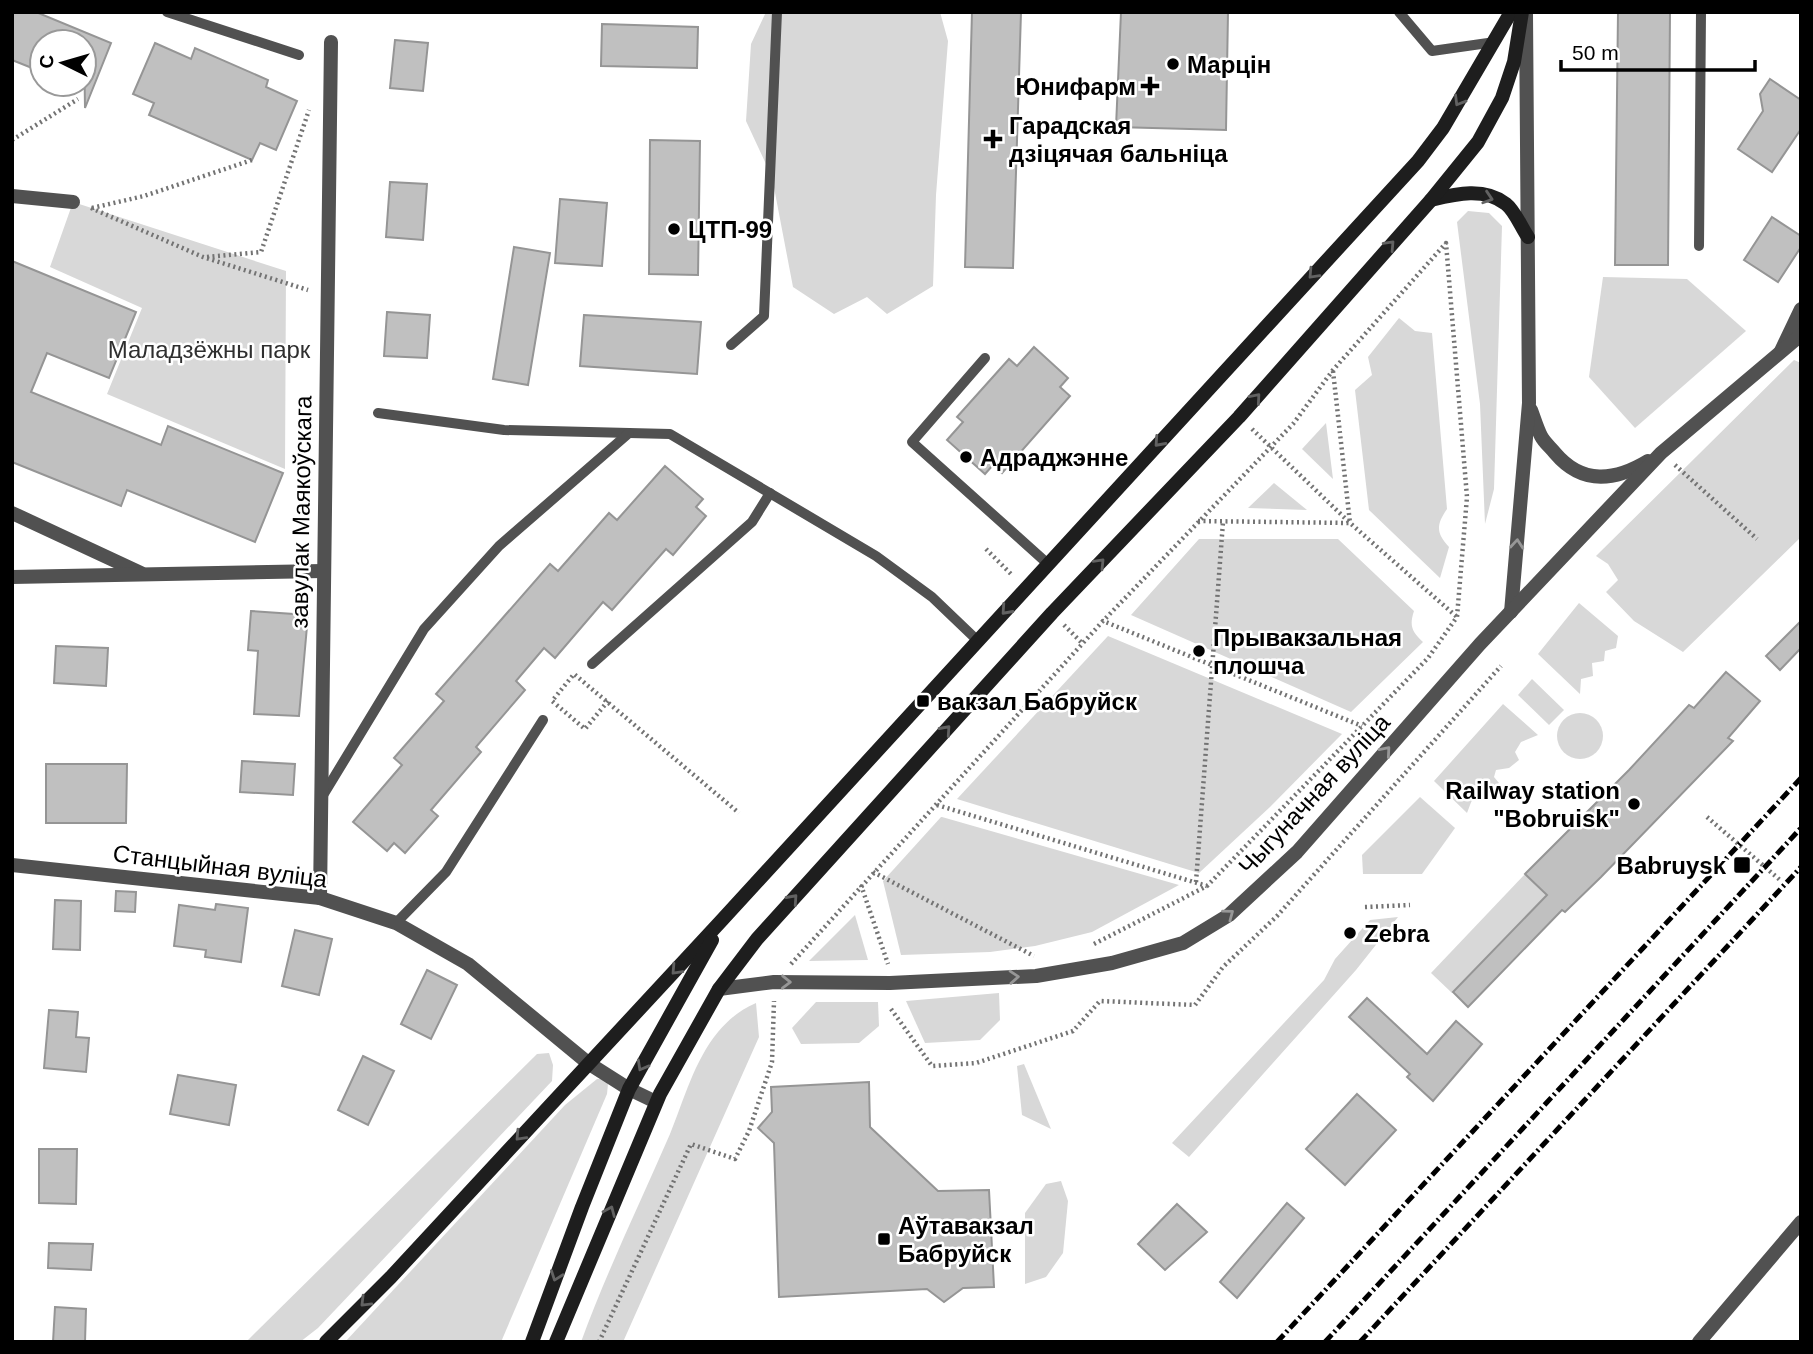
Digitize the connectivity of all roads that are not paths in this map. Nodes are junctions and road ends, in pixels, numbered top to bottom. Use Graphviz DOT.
graph roads {
  1 [pos="167,12"];
  2 [pos="777,12"];
  3 [pos="1399,12"];
  4 [pos="1511,12"];
  5 [pos="1524,12"];
  6 [pos="1701,12"];
  7 [pos="1495,42"];
  8 [pos="331,43"];
  9 [pos="299,55"];
  10 [pos="12,196"];
  11 [pos="1431,201"];
  12 [pos="73,202"];
  13 [pos="1528,237"];
  14 [pos="1699,246"];
  15 [pos="1801,309"];
  16 [pos="1801,335"];
  17 [pos="731,345"];
  18 [pos="1781,351"];
  19 [pos="985,358"];
  20 [pos="1529,403"];
  21 [pos="378,413"];
  22 [pos="629,433"];
  23 [pos="1661,453"];
  24 [pos="770,493"];
  25 [pos="12,513"];
  26 [pos="1048,564"];
  27 [pos="323,571"];
  28 [pos="145,575"];
  29 [pos="12,577"];
  30 [pos="1511,612"];
  31 [pos="978,640"];
  32 [pos="592,664"];
  33 [pos="543,720"];
  34 [pos="321,798"];
  35 [pos="12,865"];
  36 [pos="320,898"];
  37 [pos="722,920"];
  38 [pos="396,923"];
  39 [pos="719,989"];
  40 [pos="588,1063"];
  41 [pos="629,1089"];
  42 [pos="656,1102"];
  43 [pos="1801,1222"];
  44 [pos="326,1342"];
  45 [pos="532,1342"];
  46 [pos="556,1342"];
  47 [pos="1699,1342"];
  1 -- 9 [label="lane"];
  2 -- 17 [label="lane"];
  3 -- 7 [label="lane"];
  4 -- 7 [label="main road"];
  5 -- 11 [label="main road"];
  5 -- 13 [label="street"];
  6 -- 14 [label="lane"];
  7 -- 26 [label="main road, one-way"];
  8 -- 27 [label="street, завулак Маякоўскага"];
  10 -- 12 [label="street"];
  11 -- 13 [label="main road, one-way"];
  39 -- 11 [label="main road, one-way"];
  13 -- 20 [label="street"];
  15 -- 18 [label="street"];
  16 -- 18 [label="street, Чыгуначная вуліца"];
  18 -- 23 [label="street, Чыгуначная вуліца"];
  19 -- 26 [label="lane"];
  20 -- 23 [label="street"];
  30 -- 20 [label="street, one-way"];
  21 -- 22 [label="lane"];
  22 -- 24 [label="lane"];
  22 -- 34 [label="lane"];
  23 -- 30 [label="street, Чыгуначная вуліца"];
  24 -- 31 [label="lane"];
  24 -- 32 [label="lane"];
  25 -- 28 [label="street"];
  26 -- 31 [label="main road, one-way"];
  27 -- 28 [label="street"];
  27 -- 34 [label="street, завулак Маякоўскага"];
  28 -- 29 [label="street"];
  39 -- 30 [label="street, Чыгуначная вуліца, one-way"];
  31 -- 37 [label="main road"];
  33 -- 38 [label="lane"];
  34 -- 36 [label="street, завулак Маякоўскага"];
  35 -- 36 [label="street, Станцыйная вуліца"];
  36 -- 38 [label="street, Станцыйная вуліца"];
  37 -- 40 [label="main road, one-way"];
  37 -- 41 [label="main road, one-way"];
  38 -- 40 [label="street, Станцыйная вуліца"];
  39 -- 42 [label="main road"];
  40 -- 41 [label="street, Станцыйная вуліца"];
  40 -- 44 [label="main road, one-way"];
  41 -- 42 [label="street, Станцыйная вуліца"];
  41 -- 45 [label="main road, one-way"];
  46 -- 42 [label="main road, one-way"];
  43 -- 47 [label="street"];
}
